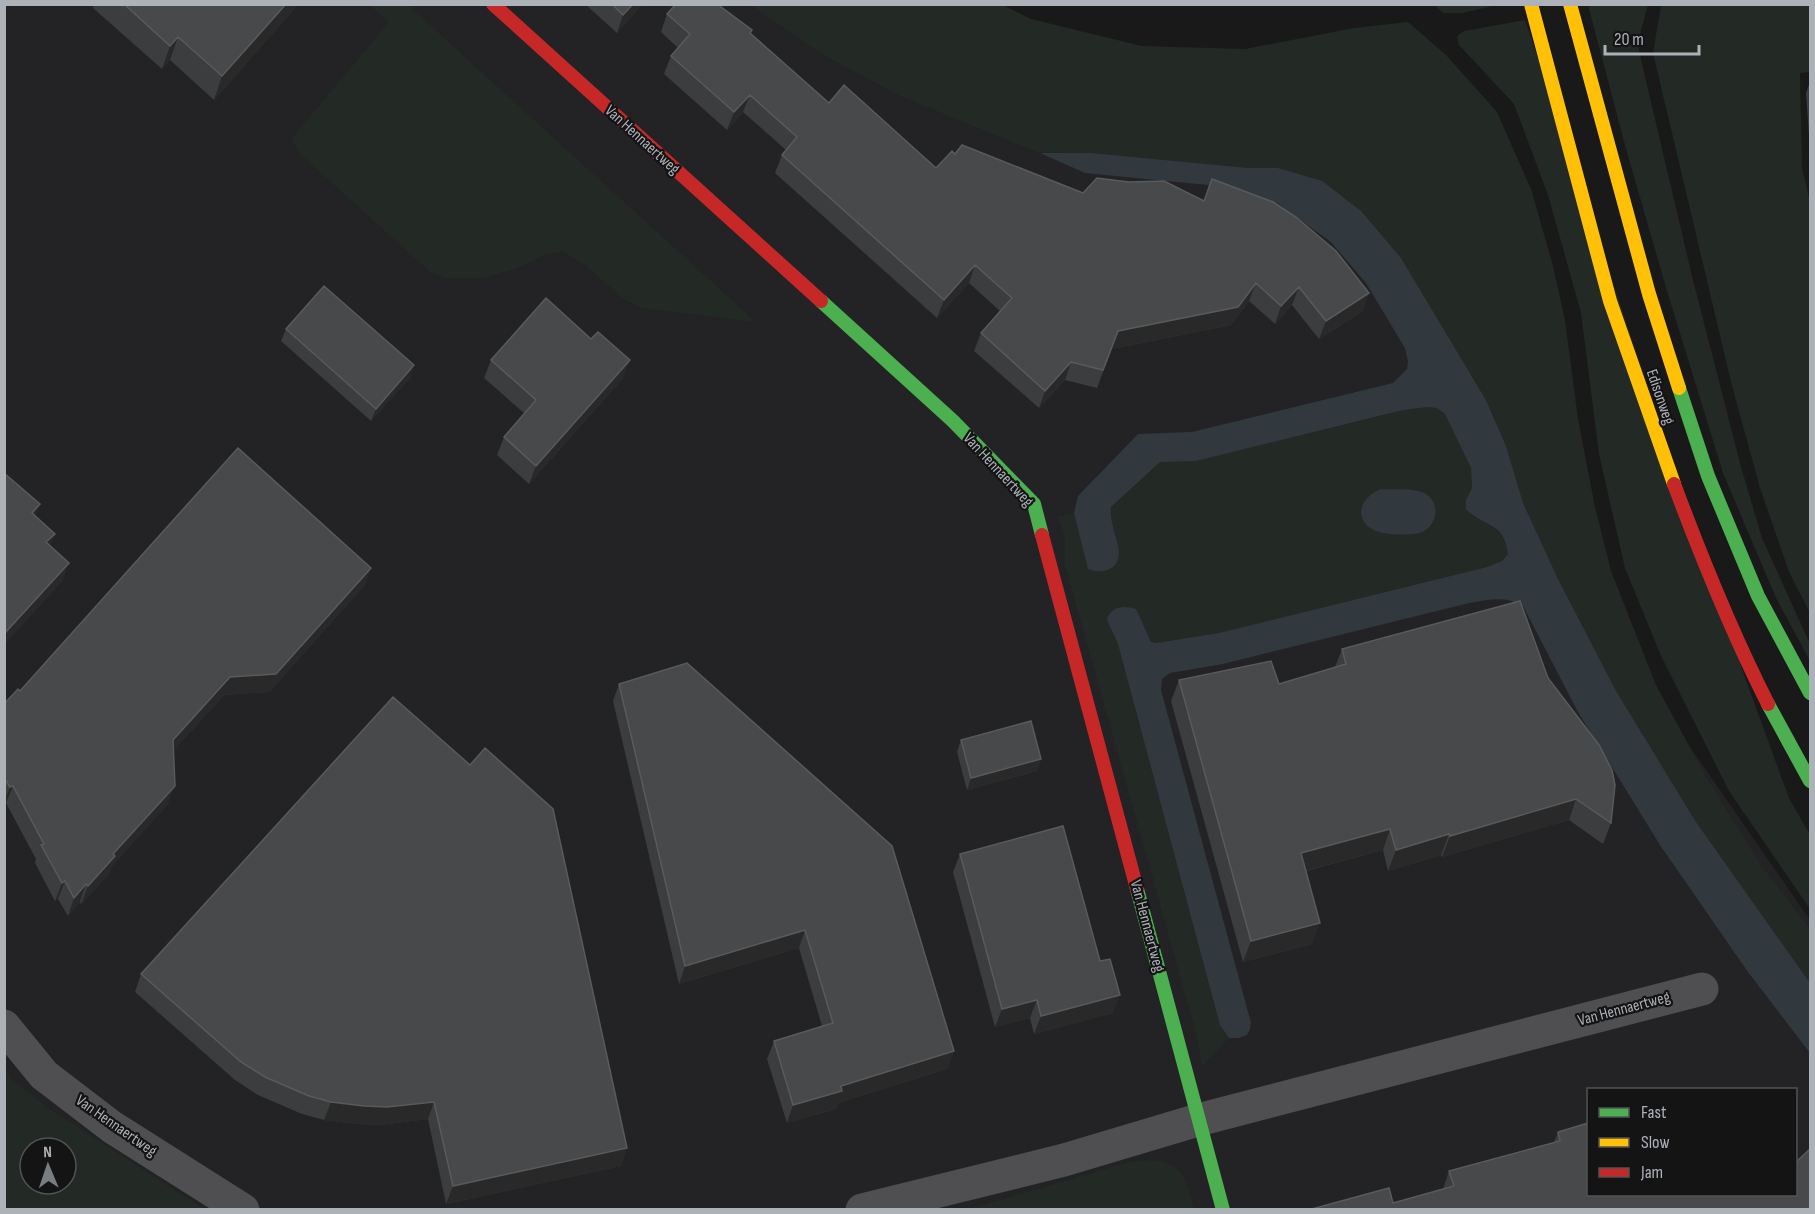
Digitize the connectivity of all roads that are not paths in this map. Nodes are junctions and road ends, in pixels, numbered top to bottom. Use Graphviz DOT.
graph roads {
  1 [pos="493,4"];
  2 [pos="1531,4"];
  3 [pos="1570,4"];
  4 [pos="1810,693"];
  5 [pos="1810,781"];
  6 [pos="1702,988"];
  7 [pos="4,1026"];
  8 [pos="1198,1120"];
  9 [pos="243,1209"];
  10 [pos="862,1209"];
  11 [pos="1223,1209"];
  1 -- 8 [label="main road, Van Hennaertweg"];
  2 -- 5 [label="main road, Edisonweg"];
  3 -- 4 [label="main road, Edisonweg"];
  6 -- 8 [label="street, Van Hennaertweg"];
  7 -- 9 [label="street, Van Hennaertweg"];
  8 -- 10 [label="street, Van Hennaertweg"];
  8 -- 11 [label="main road, Van Hennaertweg"];
}
